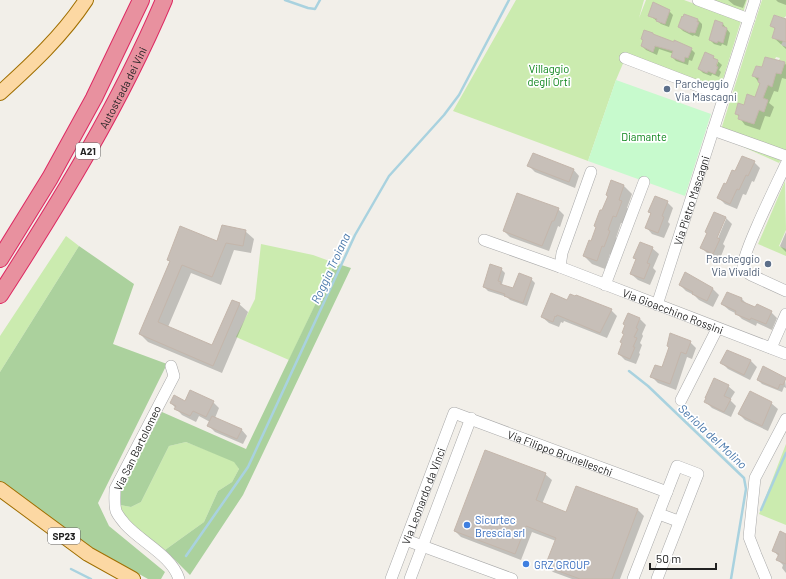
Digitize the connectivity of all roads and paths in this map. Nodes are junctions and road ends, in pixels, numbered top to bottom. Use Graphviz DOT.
graph roads {
  1 [pos="86,0"];
  2 [pos="141,0"];
  3 [pos="164,0"];
  4 [pos="698,0"];
  5 [pos="756,0"];
  6 [pos="749,19"];
  7 [pos="625,58"];
  8 [pos="0,93"];
  9 [pos="724,96"];
  10 [pos="713,130"];
  11 [pos="786,156"];
  12 [pos="786,164"];
  13 [pos="591,172"];
  14 [pos="644,182"];
  15 [pos="484,240"];
  16 [pos="0,259"];
  17 [pos="560,268"];
  18 [pos="605,285"];
  19 [pos="786,290"];
  20 [pos="0,295"];
  21 [pos="657,305"];
  22 [pos="786,314"];
  23 [pos="717,329"];
  24 [pos="771,348"];
  25 [pos="786,354"];
  26 [pos="171,366"];
  27 [pos="681,400"];
  28 [pos="454,413"];
  29 [pos="471,418"];
  30 [pos="786,419"];
  31 [pos="0,489"];
  32 [pos="667,492"];
  33 [pos="658,514"];
  34 [pos="678,521"];
  35 [pos="406,540"];
  36 [pos="422,546"];
  37 [pos="133,579"];
  38 [pos="179,579"];
  39 [pos="391,579"];
  40 [pos="410,579"];
  41 [pos="512,579"];
  42 [pos="633,579"];
  43 [pos="657,579"];
  44 [pos="766,579"];
  1 -- 8 [label="main road"];
  2 -- 16 [label="highway, Autostrada dei Vini / A21"];
  3 -- 20 [label="highway, Autostrada dei Vini / A21"];
  4 -- 6 [label="street"];
  5 -- 6 [label="street, Via Pietro Mascagni"];
  6 -- 9 [label="street, Via Pietro Mascagni"];
  7 -- 9 [label="street"];
  9 -- 10 [label="street, Via Pietro Mascagni"];
  10 -- 11 [label="street"];
  10 -- 21 [label="street, Via Pietro Mascagni"];
  12 -- 19 [label="street"];
  13 -- 17 [label="street"];
  14 -- 18 [label="street"];
  15 -- 17 [label="street, Via Gioacchino Rossini"];
  17 -- 18 [label="street, Via Gioacchino Rossini"];
  18 -- 21 [label="street, Via Gioacchino Rossini"];
  21 -- 23 [label="street, Via Gioacchino Rossini"];
  22 -- 24 [label="street"];
  23 -- 24 [label="street, Via Gioacchino Rossini"];
  23 -- 27 [label="street"];
  24 -- 25 [label="street, Via Gioacchino Rossini"];
  26 -- 38 [label="street, Via San Bartolomeo"];
  28 -- 29 [label="street, Via Filippo Brunelleschi"];
  28 -- 35 [label="street, Via Leonardo da Vinci"];
  29 -- 32 [label="street, Via Filippo Brunelleschi"];
  29 -- 36 [label="street, Via Leonardo da Vinci"];
  30 -- 44 [label="street"];
  31 -- 37 [label="main road, SP23"];
  32 -- 33 [label="street"];
  32 -- 34 [label="street"];
  33 -- 34 [label="street"];
  33 -- 42 [label="street"];
  34 -- 43 [label="street"];
  35 -- 36 [label="street"];
  35 -- 39 [label="street, Via Leonardo da Vinci"];
  36 -- 40 [label="street, Via Leonardo da Vinci"];
  36 -- 41 [label="street"];
}
